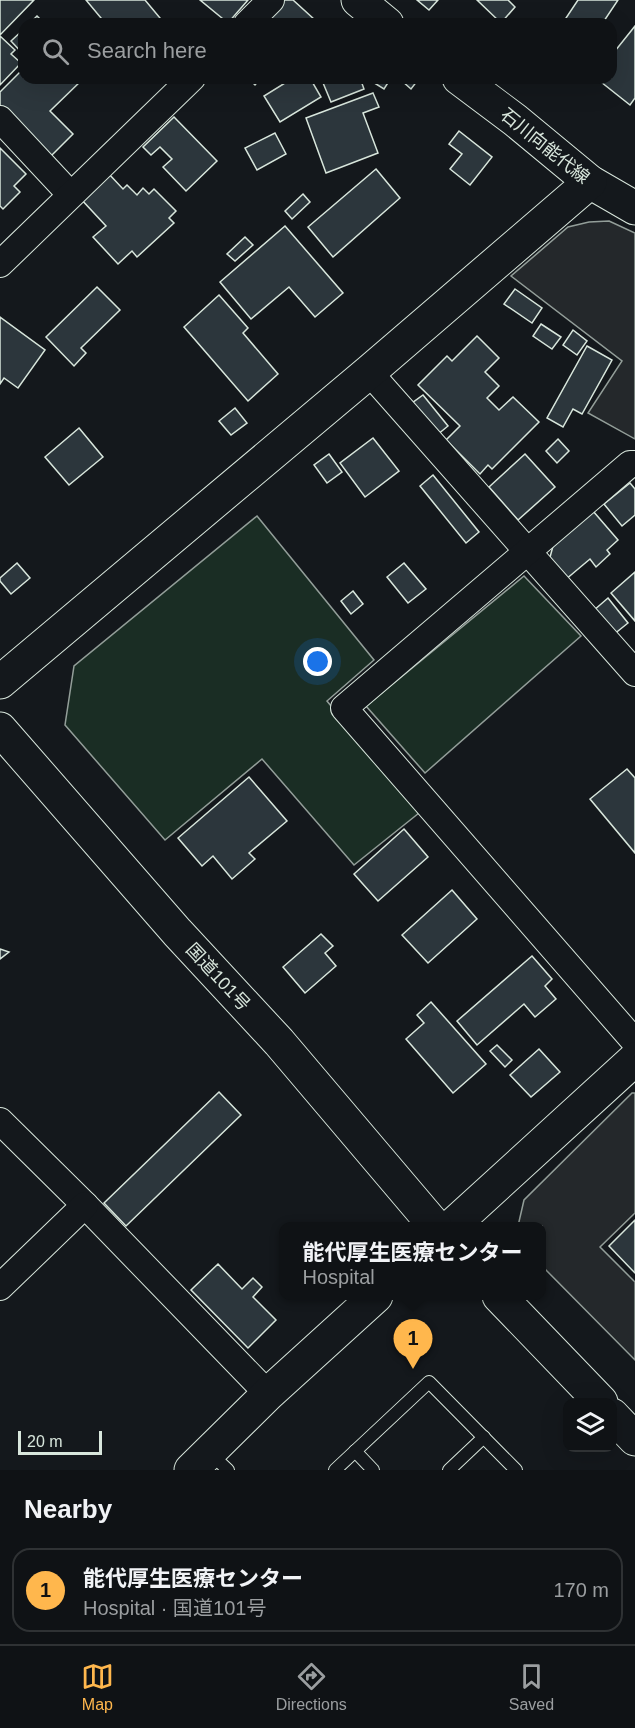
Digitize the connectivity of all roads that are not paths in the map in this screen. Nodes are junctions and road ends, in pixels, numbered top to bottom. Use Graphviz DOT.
graph roads {
  1 [pos="271,0"];
  2 [pos="253,18"];
  3 [pos="186,84"];
  4 [pos="467,84"];
  5 [pos="0,119"];
  6 [pos="590,182"];
  7 [pos="70,194"];
  8 [pos="635,208"];
  9 [pos="0,264"];
  10 [pos="369,372"];
  11 [pos="635,464"];
  12 [pos="527,553"];
  13 [pos="635,673"];
  14 [pos="0,682"];
  15 [pos="0,729"];
  16 [pos="635,1042"];
  17 [pos="635,1059"];
  18 [pos="0,1121"];
  19 [pos="85,1204"];
  20 [pos="431,1222"];
  21 [pos="457,1222"];
  22 [pos="0,1287"];
  23 [pos="372,1300"];
  24 [pos="503,1300"];
  25 [pos="268,1394"];
  26 [pos="597,1398"];
  27 [pos="617,1420"];
  28 [pos="484,1437"];
  29 [pos="635,1439"];
  30 [pos="355,1451"];
  31 [pos="204,1466"];
  32 [pos="335,1470"];
  33 [pos="373,1470"];
  34 [pos="449,1470"];
  35 [pos="516,1470"];
  1 -- 2 [label="street"];
  3 -- 7 [label="street"];
  4 -- 6 [label="main road, 石川向能代線"];
  5 -- 7 [label="street"];
  6 -- 8 [label="main road, 石川向能代線"];
  6 -- 10 [label="main road"];
  7 -- 9 [label="street"];
  10 -- 12 [label="street"];
  10 -- 14 [label="main road"];
  11 -- 12 [label="street"];
  12 -- 13 [label="street"];
  12 -- 16 [label="street"];
  15 -- 20 [label="main road, 国道101号"];
  17 -- 21 [label="main road"];
  18 -- 19 [label="street"];
  19 -- 22 [label="street"];
  19 -- 25 [label="street"];
  23 -- 25 [label="main road"];
  24 -- 26 [label="main road"];
  25 -- 31 [label="main road"];
  27 -- 29 [label="main road"];
  28 -- 30 [label="lane"];
  28 -- 34 [label="lane"];
  28 -- 35 [label="lane"];
  30 -- 32 [label="lane"];
  30 -- 33 [label="lane"];
}
